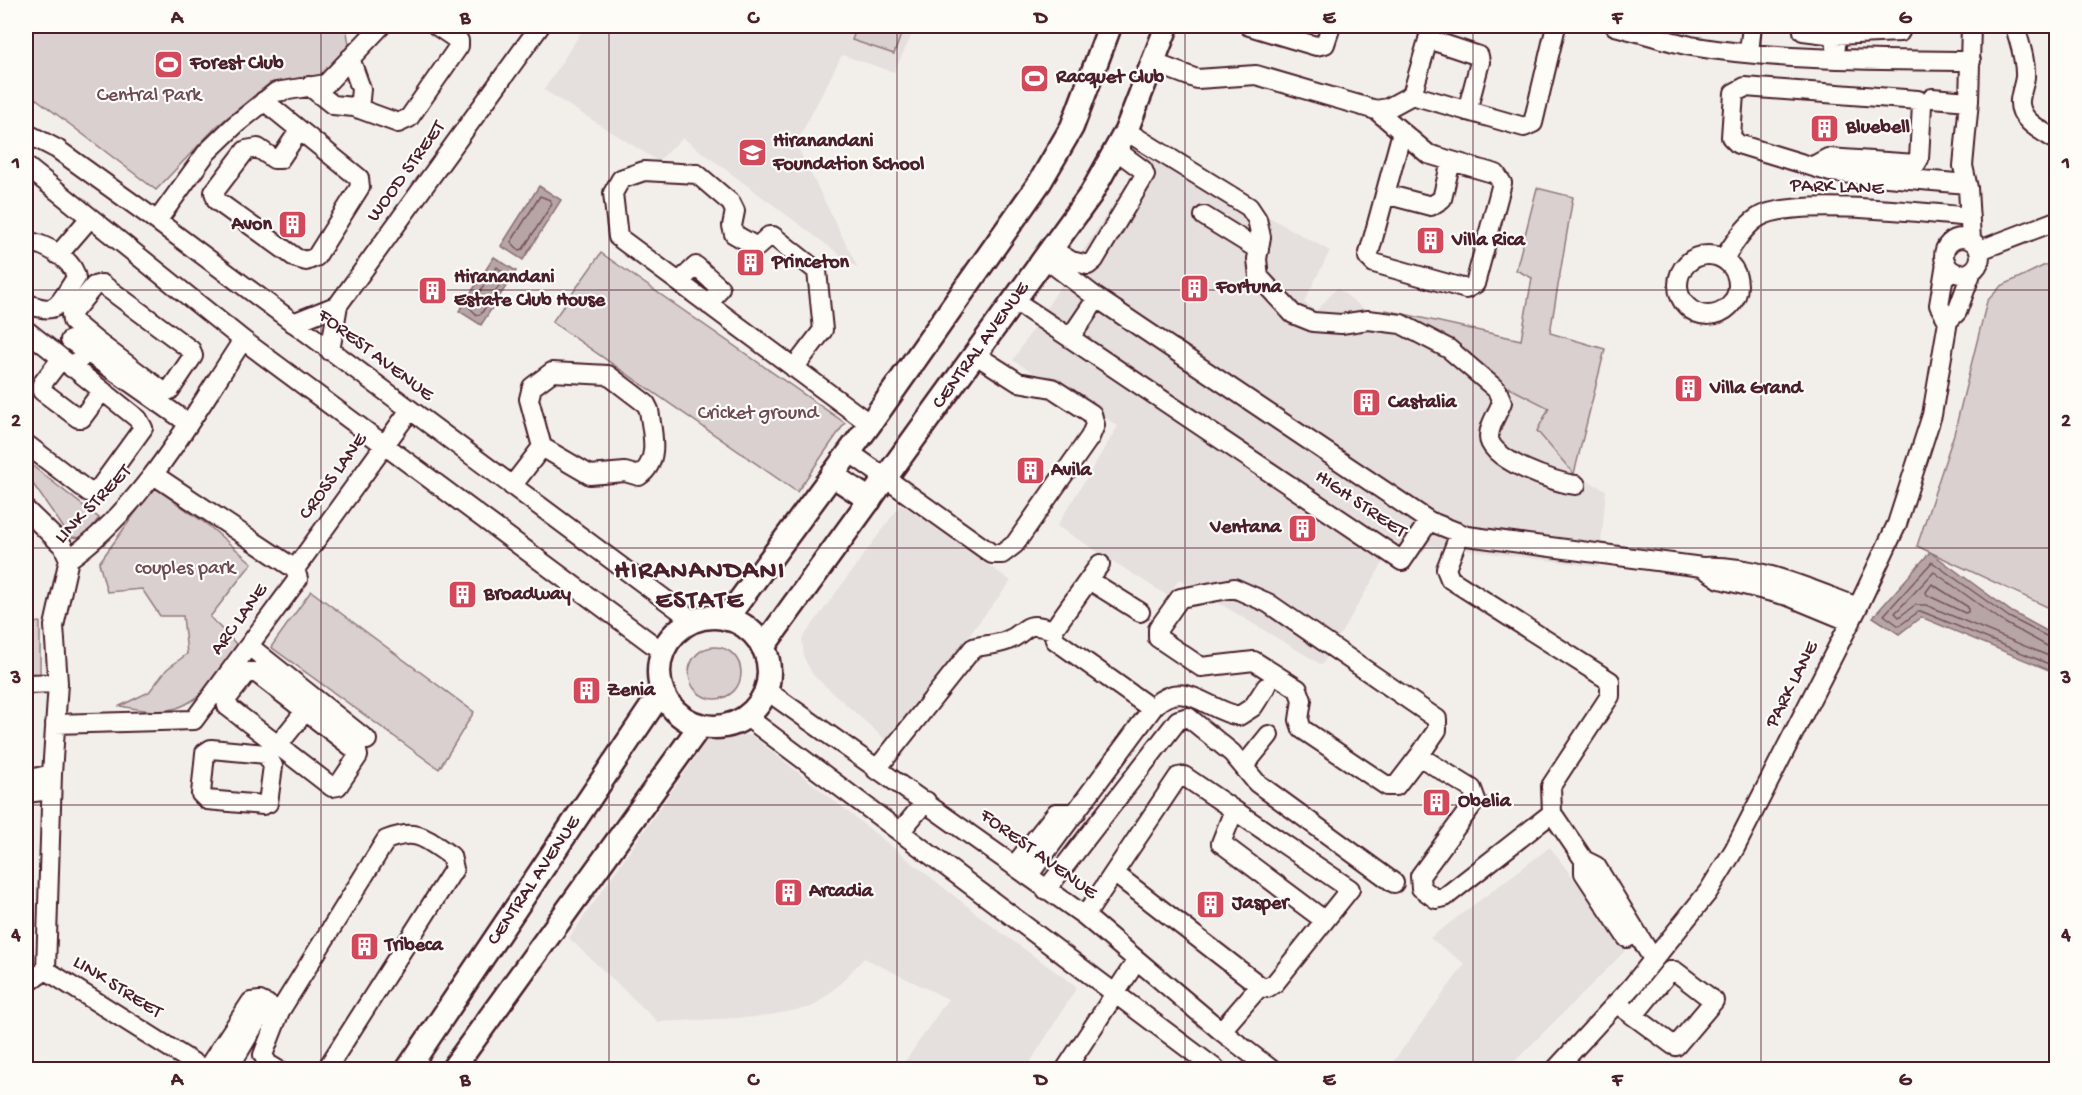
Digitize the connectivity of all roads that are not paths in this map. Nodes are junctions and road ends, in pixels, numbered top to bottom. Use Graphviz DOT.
graph roads {
  1 [pos="381,26"];
  2 [pos="437,26"];
  3 [pos="540,26"];
  4 [pos="1110,26"];
  5 [pos="1167,26"];
  6 [pos="1249,26"];
  7 [pos="1331,26"];
  8 [pos="1556,26"];
  9 [pos="1616,26"];
  10 [pos="1752,26"];
  11 [pos="1971,26"];
  12 [pos="2015,26"];
  13 [pos="1899,29"];
  14 [pos="1835,30"];
  15 [pos="1803,31"];
  16 [pos="1430,32"];
  17 [pos="1749,52"];
  18 [pos="350,58"];
  19 [pos="1836,58"];
  20 [pos="1900,60"];
  21 [pos="1971,61"];
  22 [pos="1154,63"];
  23 [pos="309,86"];
  24 [pos="1412,95"];
  25 [pos="1932,98"];
  26 [pos="264,101"];
  27 [pos="1969,101"];
  28 [pos="359,109"];
  29 [pos="1376,110"];
  30 [pos="1467,111"];
  31 [pos="299,131"];
  32 [pos="1402,132"];
  33 [pos="26,133"];
  34 [pos="2056,140"];
  35 [pos="1121,141"];
  36 [pos="1451,161"];
  37 [pos="1815,165"];
  38 [pos="26,166"];
  39 [pos="1962,177"];
  40 [pos="1385,194"];
  41 [pos="1950,215"];
  42 [pos="1204,216"];
  43 [pos="1970,217"];
  44 [pos="89,219"];
  45 [pos="157,221"];
  46 [pos="2056,221"];
  47 [pos="26,241"];
  48 [pos="1950,242"];
  49 [pos="1975,245"];
  50 [pos="1259,250"];
  51 [pos="58,255"];
  52 [pos="1050,255"];
  53 [pos="1723,259"];
  54 [pos="1946,263"];
  55 [pos="1972,271"];
  56 [pos="1097,298"];
  57 [pos="1016,301"];
  58 [pos="26,303"];
  59 [pos="338,305"];
  60 [pos="1948,321"];
  61 [pos="293,323"];
  62 [pos="26,330"];
  63 [pos="1070,338"];
  64 [pos="70,340"];
  65 [pos="243,340"];
  66 [pos="91,346"];
  67 [pos="330,351"];
  68 [pos="976,355"];
  69 [pos="66,364"];
  70 [pos="794,368"];
  71 [pos="102,392"];
  72 [pos="410,410"];
  73 [pos="188,423"];
  74 [pos="870,424"];
  75 [pos="26,444"];
  76 [pos="385,446"];
  77 [pos="542,447"];
  78 [pos="849,452"];
  79 [pos="154,475"];
  80 [pos="832,475"];
  81 [pos="885,479"];
  82 [pos="512,486"];
  83 [pos="1576,486"];
  84 [pos="870,500"];
  85 [pos="26,510"];
  86 [pos="1429,521"];
  87 [pos="1460,533"];
  88 [pos="69,559"];
  89 [pos="1100,564"];
  90 [pos="295,569"];
  91 [pos="1089,580"];
  92 [pos="1140,612"];
  93 [pos="1855,614"];
  94 [pos="726,619"];
  95 [pos="694,621"];
  96 [pos="1053,630"];
  97 [pos="249,646"];
  98 [pos="763,647"];
  99 [pos="663,652"];
  100 [pos="58,683"];
  101 [pos="26,684"];
  102 [pos="1266,687"];
  103 [pos="766,690"];
  104 [pos="662,691"];
  105 [pos="310,705"];
  106 [pos="1152,710"];
  107 [pos="747,717"];
  108 [pos="55,724"];
  109 [pos="700,726"];
  110 [pos="1269,735"];
  111 [pos="367,740"];
  112 [pos="272,749"];
  113 [pos="1419,756"];
  114 [pos="1244,766"];
  115 [pos="876,770"];
  116 [pos="26,780"];
  117 [pos="52,782"];
  118 [pos="26,793"];
  119 [pos="926,801"];
  120 [pos="1234,810"];
  121 [pos="1552,813"];
  122 [pos="900,832"];
  123 [pos="1021,871"];
  124 [pos="1114,873"];
  125 [pos="1394,883"];
  126 [pos="1046,890"];
  127 [pos="1084,916"];
  128 [pos="1324,920"];
  129 [pos="1137,960"];
  130 [pos="1650,964"];
  131 [pos="46,970"];
  132 [pos="26,984"];
  133 [pos="1260,986"];
  134 [pos="1114,992"];
  135 [pos="1616,1003"];
  136 [pos="273,1007"];
  137 [pos="1634,1016"];
  138 [pos="1221,1031"];
  139 [pos="337,1069"];
  140 [pos="206,1070"];
  141 [pos="228,1070"];
  142 [pos="278,1070"];
  143 [pos="407,1070"];
  144 [pos="452,1070"];
  145 [pos="1065,1070"];
  146 [pos="1217,1070"];
  147 [pos="1272,1070"];
  148 [pos="1555,1070"];
  1 -- 18 [label="street"];
  2 -- 28 [label="street"];
  3 -- 59 [label="street, WOOD STREET"];
  4 -- 74 [label="main road"];
  5 -- 22 [label="main road, CENTRAL AVENUE"];
  6 -- 7 [label="street"];
  8 -- 30 [label="street"];
  9 -- 17 [label="street"];
  10 -- 17 [label="street"];
  11 -- 21 [label="street"];
  12 -- 34 [label="street"];
  13 -- 14 [label="street"];
  13 -- 20 [label="street"];
  14 -- 15 [label="street"];
  14 -- 19 [label="street"];
  16 -- 24 [label="street"];
  16 -- 30 [label="street"];
  17 -- 19 [label="street"];
  18 -- 23 [label="street"];
  18 -- 28 [label="street"];
  19 -- 20 [label="street"];
  20 -- 21 [label="street"];
  21 -- 27 [label="street"];
  22 -- 29 [label="street"];
  22 -- 35 [label="main road, CENTRAL AVENUE"];
  23 -- 26 [label="street"];
  23 -- 28 [label="street"];
  24 -- 29 [label="street"];
  24 -- 30 [label="street"];
  25 -- 27 [label="street"];
  26 -- 31 [label="street"];
  26 -- 45 [label="street"];
  27 -- 39 [label="street"];
  29 -- 32 [label="street"];
  31 -- 31 [label="street"];
  32 -- 36 [label="street"];
  32 -- 40 [label="street"];
  33 -- 45 [label="street, FOREST AVENUE"];
  35 -- 50 [label="street"];
  35 -- 52 [label="main road, CENTRAL AVENUE"];
  35 -- 52 [label="street"];
  36 -- 40 [label="street"];
  36 -- 40 [label="street"];
  37 -- 37 [label="street"];
  37 -- 39 [label="street"];
  38 -- 44 [label="street"];
  39 -- 41 [label="street"];
  39 -- 43 [label="street"];
  41 -- 43 [label="street, PARK LANE"];
  41 -- 48 [label="street"];
  41 -- 53 [label="street, PARK LANE"];
  42 -- 50 [label="street"];
  43 -- 49 [label="street"];
  44 -- 51 [label="street"];
  44 -- 65 [label="street"];
  45 -- 61 [label="street, FOREST AVENUE"];
  46 -- 49 [label="street"];
  47 -- 51 [label="street"];
  48 -- 49 [label="street"];
  48 -- 54 [label="street"];
  49 -- 55 [label="street"];
  50 -- 83 [label="street"];
  51 -- 58 [label="street"];
  52 -- 56 [label="street, HIGH STREET"];
  52 -- 57 [label="main road, CENTRAL AVENUE"];
  54 -- 55 [label="street"];
  54 -- 60 [label="street"];
  55 -- 60 [label="street, PARK LANE"];
  56 -- 63 [label="street"];
  56 -- 86 [label="street, HIGH STREET"];
  57 -- 63 [label="street, HIGH STREET"];
  57 -- 68 [label="main road, CENTRAL AVENUE"];
  59 -- 61 [label="street"];
  59 -- 67 [label="street"];
  60 -- 93 [label="street, PARK LANE"];
  61 -- 67 [label="street, FOREST AVENUE"];
  62 -- 69 [label="street"];
  63 -- 86 [label="street, HIGH STREET"];
  64 -- 66 [label="street"];
  65 -- 73 [label="street, LINK STREET"];
  65 -- 76 [label="street"];
  66 -- 66 [label="street"];
  66 -- 69 [label="street"];
  66 -- 73 [label="street"];
  67 -- 72 [label="street, FOREST AVENUE"];
  68 -- 81 [label="main road, CENTRAL AVENUE"];
  68 -- 81 [label="street"];
  69 -- 71 [label="street"];
  69 -- 71 [label="street"];
  70 -- 70 [label="street"];
  70 -- 74 [label="street"];
  71 -- 75 [label="street"];
  72 -- 76 [label="street, CROSS LANE"];
  72 -- 82 [label="street, FOREST AVENUE"];
  73 -- 79 [label="street, LINK STREET"];
  74 -- 78 [label="main road"];
  76 -- 90 [label="street, CROSS LANE"];
  76 -- 99 [label="street"];
  77 -- 77 [label="street"];
  77 -- 82 [label="street"];
  78 -- 80 [label="main road"];
  78 -- 81 [label="street"];
  79 -- 88 [label="street, LINK STREET"];
  79 -- 90 [label="street"];
  80 -- 84 [label="main road"];
  80 -- 94 [label="main road"];
  81 -- 84 [label="main road, CENTRAL AVENUE"];
  82 -- 95 [label="street, FOREST AVENUE"];
  84 -- 98 [label="main road, CENTRAL AVENUE"];
  85 -- 88 [label="street"];
  86 -- 87 [label="street"];
  87 -- 93 [label="street"];
  87 -- 121 [label="street"];
  88 -- 100 [label="street, LINK STREET"];
  89 -- 91 [label="street"];
  90 -- 97 [label="street, ARC LANE"];
  91 -- 92 [label="street"];
  91 -- 96 [label="street"];
  93 -- 130 [label="street, PARK LANE"];
  94 -- 95 [label="main road"];
  94 -- 98 [label="main road"];
  95 -- 99 [label="main road"];
  96 -- 106 [label="street"];
  96 -- 115 [label="street"];
  97 -- 105 [label="street"];
  97 -- 108 [label="street, ARC LANE"];
  98 -- 103 [label="main road"];
  99 -- 104 [label="main road"];
  100 -- 101 [label="street"];
  100 -- 108 [label="street, LINK STREET"];
  102 -- 106 [label="street"];
  103 -- 107 [label="main road"];
  103 -- 115 [label="street, FOREST AVENUE"];
  104 -- 109 [label="main road"];
  104 -- 143 [label="main road, CENTRAL AVENUE"];
  105 -- 111 [label="street"];
  105 -- 112 [label="street"];
  105 -- 112 [label="street"];
  105 -- 112 [label="street"];
  106 -- 123 [label="street"];
  107 -- 109 [label="main road"];
  107 -- 122 [label="street"];
  108 -- 117 [label="street, LINK STREET"];
  109 -- 144 [label="main road, CENTRAL AVENUE"];
  110 -- 114 [label="street"];
  113 -- 113 [label="street"];
  113 -- 121 [label="street"];
  114 -- 125 [label="street"];
  114 -- 126 [label="street"];
  115 -- 119 [label="street, FOREST AVENUE"];
  116 -- 117 [label="street"];
  117 -- 118 [label="street"];
  117 -- 131 [label="street, LINK STREET"];
  119 -- 122 [label="street"];
  119 -- 123 [label="street, FOREST AVENUE"];
  120 -- 124 [label="street"];
  120 -- 128 [label="street"];
  120 -- 128 [label="street"];
  121 -- 130 [label="street"];
  122 -- 134 [label="street"];
  123 -- 126 [label="street, FOREST AVENUE"];
  124 -- 127 [label="street"];
  124 -- 133 [label="street"];
  126 -- 127 [label="street, FOREST AVENUE"];
  127 -- 129 [label="street, FOREST AVENUE"];
  128 -- 133 [label="street"];
  129 -- 134 [label="street"];
  129 -- 138 [label="street, FOREST AVENUE"];
  130 -- 135 [label="street, PARK LANE"];
  131 -- 132 [label="street"];
  131 -- 140 [label="street, LINK STREET"];
  133 -- 138 [label="street"];
  134 -- 145 [label="street"];
  134 -- 146 [label="street"];
  135 -- 137 [label="street"];
  135 -- 148 [label="street, PARK LANE"];
  136 -- 139 [label="street"];
  136 -- 140 [label="street"];
  136 -- 141 [label="street"];
  136 -- 142 [label="street"];
  138 -- 147 [label="street, FOREST AVENUE"];
}
